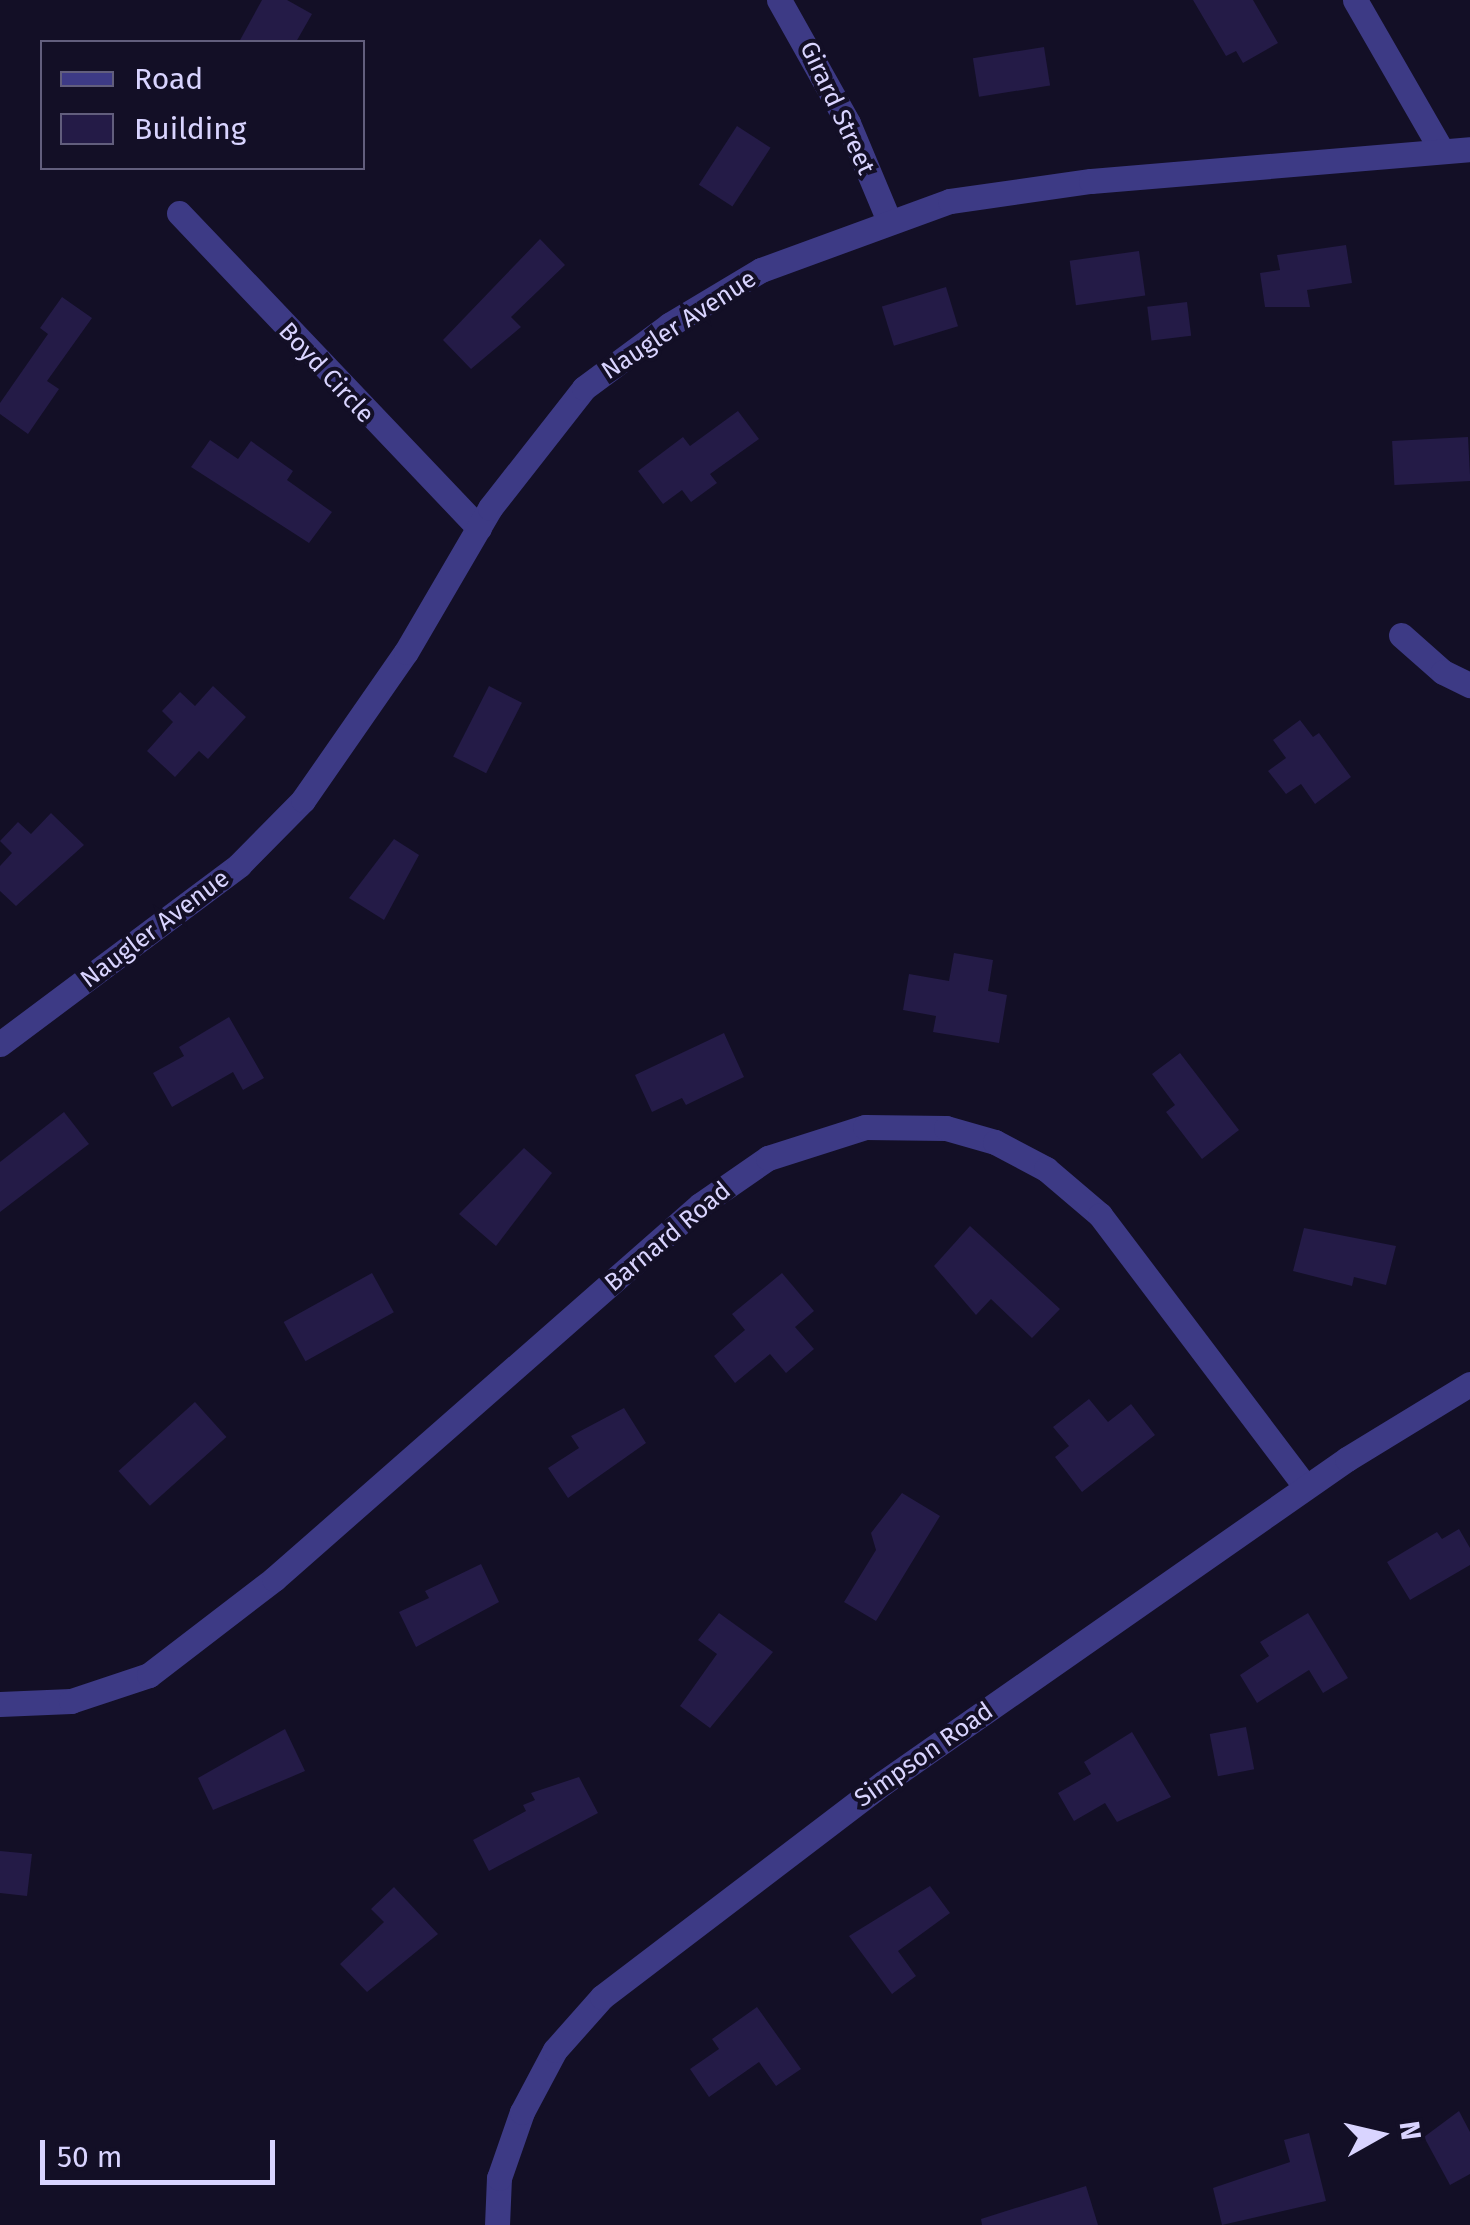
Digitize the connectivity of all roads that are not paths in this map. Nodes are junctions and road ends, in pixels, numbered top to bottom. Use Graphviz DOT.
graph roads {
  1 [pos="779,0"];
  2 [pos="1355,0"];
  3 [pos="1470,149"];
  4 [pos="1442,151"];
  5 [pos="180,213"];
  6 [pos="889,221"];
  7 [pos="479,528"];
  8 [pos="1401,635"];
  9 [pos="1470,685"];
  10 [pos="0,1044"];
  11 [pos="1470,1384"];
  12 [pos="1306,1487"];
  13 [pos="0,1704"];
  14 [pos="497,2225"];
  1 -- 6 [label="street, Girard Street"];
  2 -- 4 [label="street"];
  3 -- 4 [label="street, Naugler Avenue"];
  4 -- 6 [label="street, Naugler Avenue"];
  5 -- 7 [label="street, Boyd Circle"];
  6 -- 7 [label="street, Naugler Avenue"];
  7 -- 10 [label="street, Naugler Avenue"];
  8 -- 9 [label="street"];
  11 -- 12 [label="street, Simpson Road"];
  12 -- 13 [label="street, Barnard Road"];
  12 -- 14 [label="street, Simpson Road"];
}
